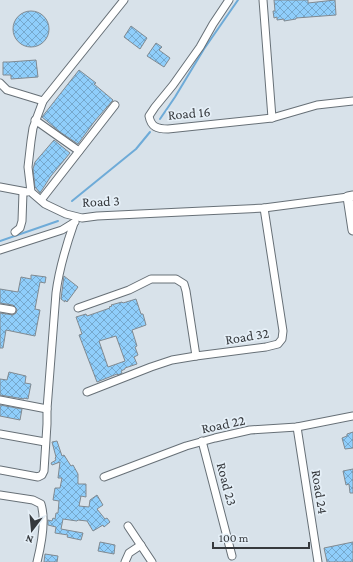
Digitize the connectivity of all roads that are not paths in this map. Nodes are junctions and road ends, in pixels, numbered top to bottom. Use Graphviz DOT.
graph roads {
  1 [pos="124,0"];
  2 [pos="229,0"];
  3 [pos="263,0"];
  4 [pos="0,83"];
  5 [pos="43,101"];
  6 [pos="353,101"];
  7 [pos="115,105"];
  8 [pos="272,118"];
  9 [pos="35,120"];
  10 [pos="79,151"];
  11 [pos="0,188"];
  12 [pos="23,192"];
  13 [pos="31,192"];
  14 [pos="350,196"];
  15 [pos="41,200"];
  16 [pos="264,208"];
  17 [pos="82,218"];
  18 [pos="74,223"];
  19 [pos="353,230"];
  20 [pos="15,232"];
  21 [pos="0,250"];
  22 [pos="0,308"];
  23 [pos="78,308"];
  24 [pos="12,310"];
  25 [pos="196,356"];
  26 [pos="87,392"];
  27 [pos="0,400"];
  28 [pos="47,409"];
  29 [pos="353,416"];
  30 [pos="297,426"];
  31 [pos="0,434"];
  32 [pos="202,441"];
  33 [pos="45,442"];
  34 [pos="0,470"];
  35 [pos="104,477"];
  36 [pos="0,496"];
  37 [pos="128,526"];
  38 [pos="141,546"];
  39 [pos="232,556"];
  40 [pos="38,562"];
  41 [pos="125,562"];
  42 [pos="152,562"];
  43 [pos="318,562"];
  1 -- 5 [label="street"];
  2 -- 8 [label="street, Road 16"];
  3 -- 8 [label="street"];
  4 -- 5 [label="street"];
  5 -- 9 [label="street"];
  6 -- 8 [label="street, Road 16"];
  7 -- 10 [label="street"];
  9 -- 10 [label="street"];
  9 -- 13 [label="street"];
  10 -- 15 [label="street"];
  11 -- 12 [label="street"];
  12 -- 13 [label="street"];
  12 -- 20 [label="street"];
  13 -- 15 [label="street, Road 3"];
  14 -- 16 [label="street, Road 3"];
  14 -- 19 [label="street"];
  15 -- 17 [label="street, Road 3"];
  16 -- 17 [label="street, Road 3"];
  16 -- 25 [label="street, Road 32"];
  17 -- 18 [label="street"];
  18 -- 21 [label="street"];
  18 -- 28 [label="street"];
  22 -- 24 [label="street"];
  23 -- 25 [label="street"];
  25 -- 26 [label="street, Road 32"];
  27 -- 28 [label="street"];
  28 -- 33 [label="street"];
  29 -- 30 [label="street, Road 22"];
  30 -- 32 [label="street, Road 22"];
  30 -- 43 [label="street, Road 24"];
  31 -- 33 [label="street"];
  32 -- 35 [label="street, Road 22"];
  32 -- 39 [label="street, Road 23"];
  33 -- 34 [label="street"];
  36 -- 40 [label="street"];
  37 -- 38 [label="street"];
  38 -- 41 [label="street"];
  38 -- 42 [label="street"];
}
